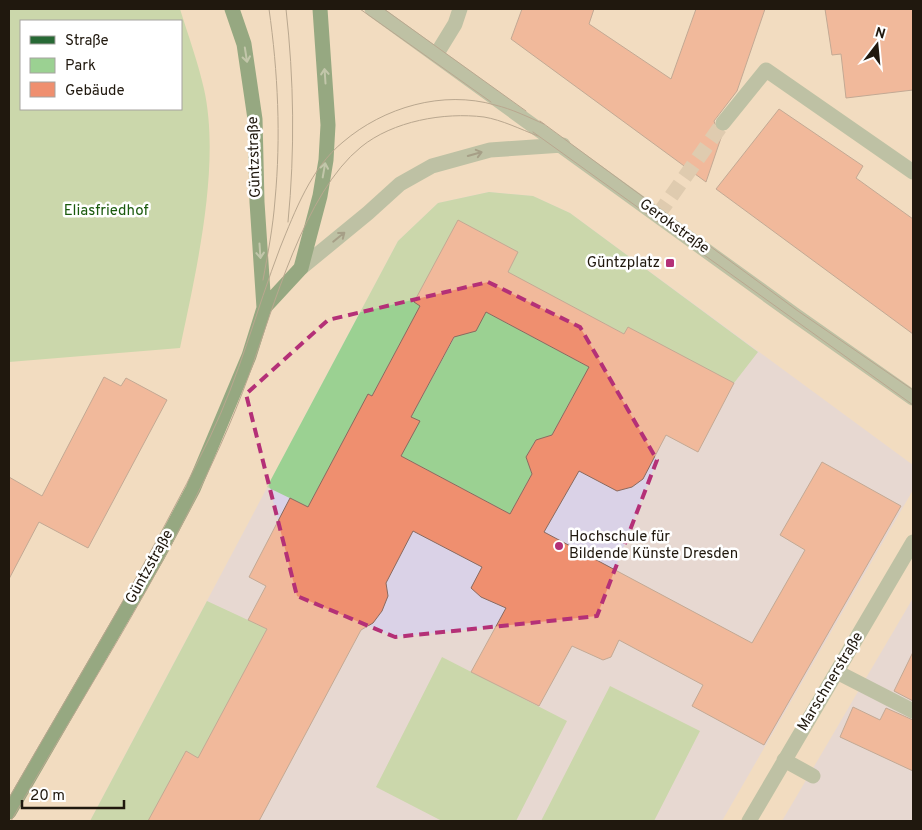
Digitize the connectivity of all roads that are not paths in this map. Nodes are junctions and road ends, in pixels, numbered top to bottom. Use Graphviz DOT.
graph roads {
  1 [pos="232,9"];
  2 [pos="320,9"];
  3 [pos="372,9"];
  4 [pos="460,9"];
  5 [pos="436,55"];
  6 [pos="723,123"];
  7 [pos="562,145"];
  8 [pos="913,172"];
  9 [pos="301,268"];
  10 [pos="264,308"];
  11 [pos="913,398"];
  12 [pos="912,545"];
  13 [pos="837,672"];
  14 [pos="913,711"];
  15 [pos="784,760"];
  16 [pos="813,776"];
  17 [pos="9,812"];
  18 [pos="749,821"];
  1 -- 10 [label="main road, Güntzstraße, one-way"];
  9 -- 2 [label="main road, Güntzstraße, one-way"];
  3 -- 5 [label="street"];
  4 -- 5 [label="street"];
  5 -- 7 [label="street, Gerokstraße"];
  6 -- 8 [label="street"];
  9 -- 7 [label="street, Güntzstraße, one-way"];
  7 -- 11 [label="street, Gerokstraße"];
  9 -- 10 [label="main road, Güntzstraße"];
  10 -- 17 [label="main road, Güntzstraße"];
  12 -- 13 [label="street, Marschnerstraße"];
  13 -- 14 [label="street"];
  13 -- 15 [label="street, Marschnerstraße"];
  15 -- 16 [label="street"];
  15 -- 18 [label="street, Marschnerstraße"];
}
